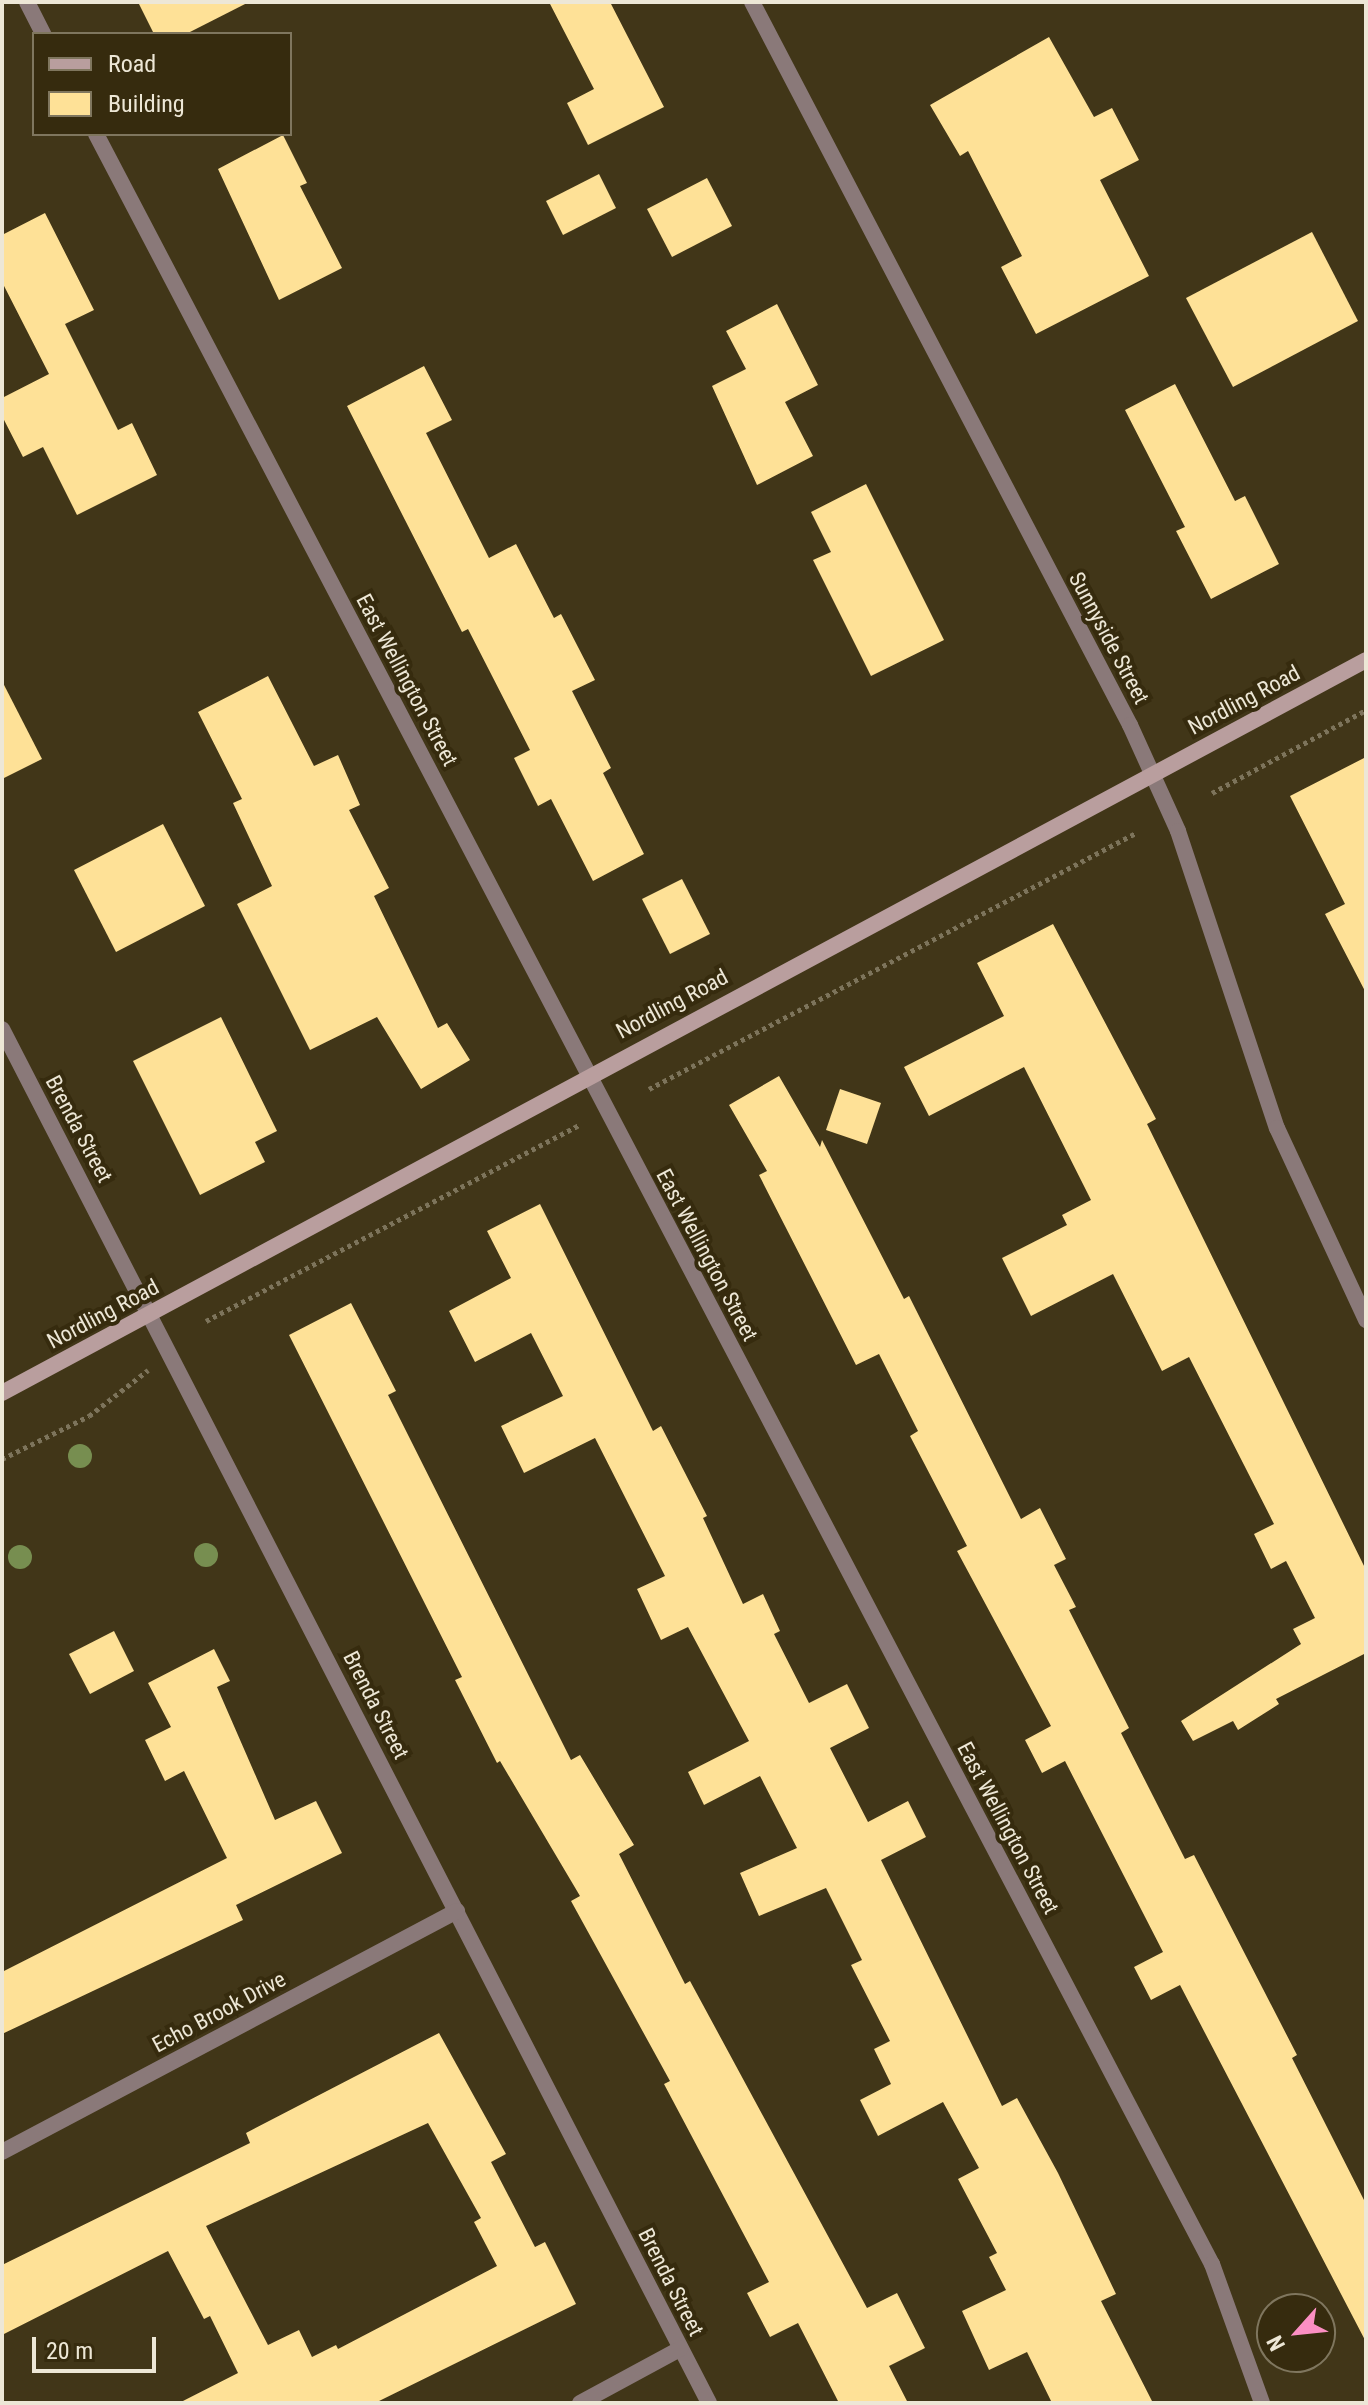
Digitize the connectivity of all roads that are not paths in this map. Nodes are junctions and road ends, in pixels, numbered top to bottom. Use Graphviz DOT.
graph roads {
  1 [pos="27,2"];
  2 [pos="752,2"];
  3 [pos="42,32"];
  4 [pos="97,136"];
  5 [pos="1366,660"];
  6 [pos="1152,774"];
  7 [pos="2,1029"];
  8 [pos="587,1075"];
  9 [pos="150,1314"];
  10 [pos="1366,1320"];
  11 [pos="2,1393"];
  12 [pos="457,1911"];
  13 [pos="2,2152"];
  14 [pos="680,2349"];
  15 [pos="580,2403"];
  16 [pos="709,2403"];
  17 [pos="1262,2403"];
  1 -- 3 [label="street"];
  2 -- 6 [label="street, Sunnyside Street"];
  4 -- 8 [label="street, East Wellington Street"];
  5 -- 6 [label="street, Nordling Road"];
  6 -- 8 [label="street, Nordling Road"];
  6 -- 10 [label="street, Sunnyside Street"];
  7 -- 9 [label="street, Brenda Street"];
  8 -- 9 [label="street, Nordling Road"];
  8 -- 17 [label="street, East Wellington Street"];
  9 -- 11 [label="street, Nordling Road"];
  9 -- 12 [label="street, Brenda Street"];
  12 -- 13 [label="street, Echo Brook Drive"];
  12 -- 14 [label="street, Brenda Street"];
  14 -- 15 [label="street"];
  14 -- 16 [label="street, Brenda Street"];
}
